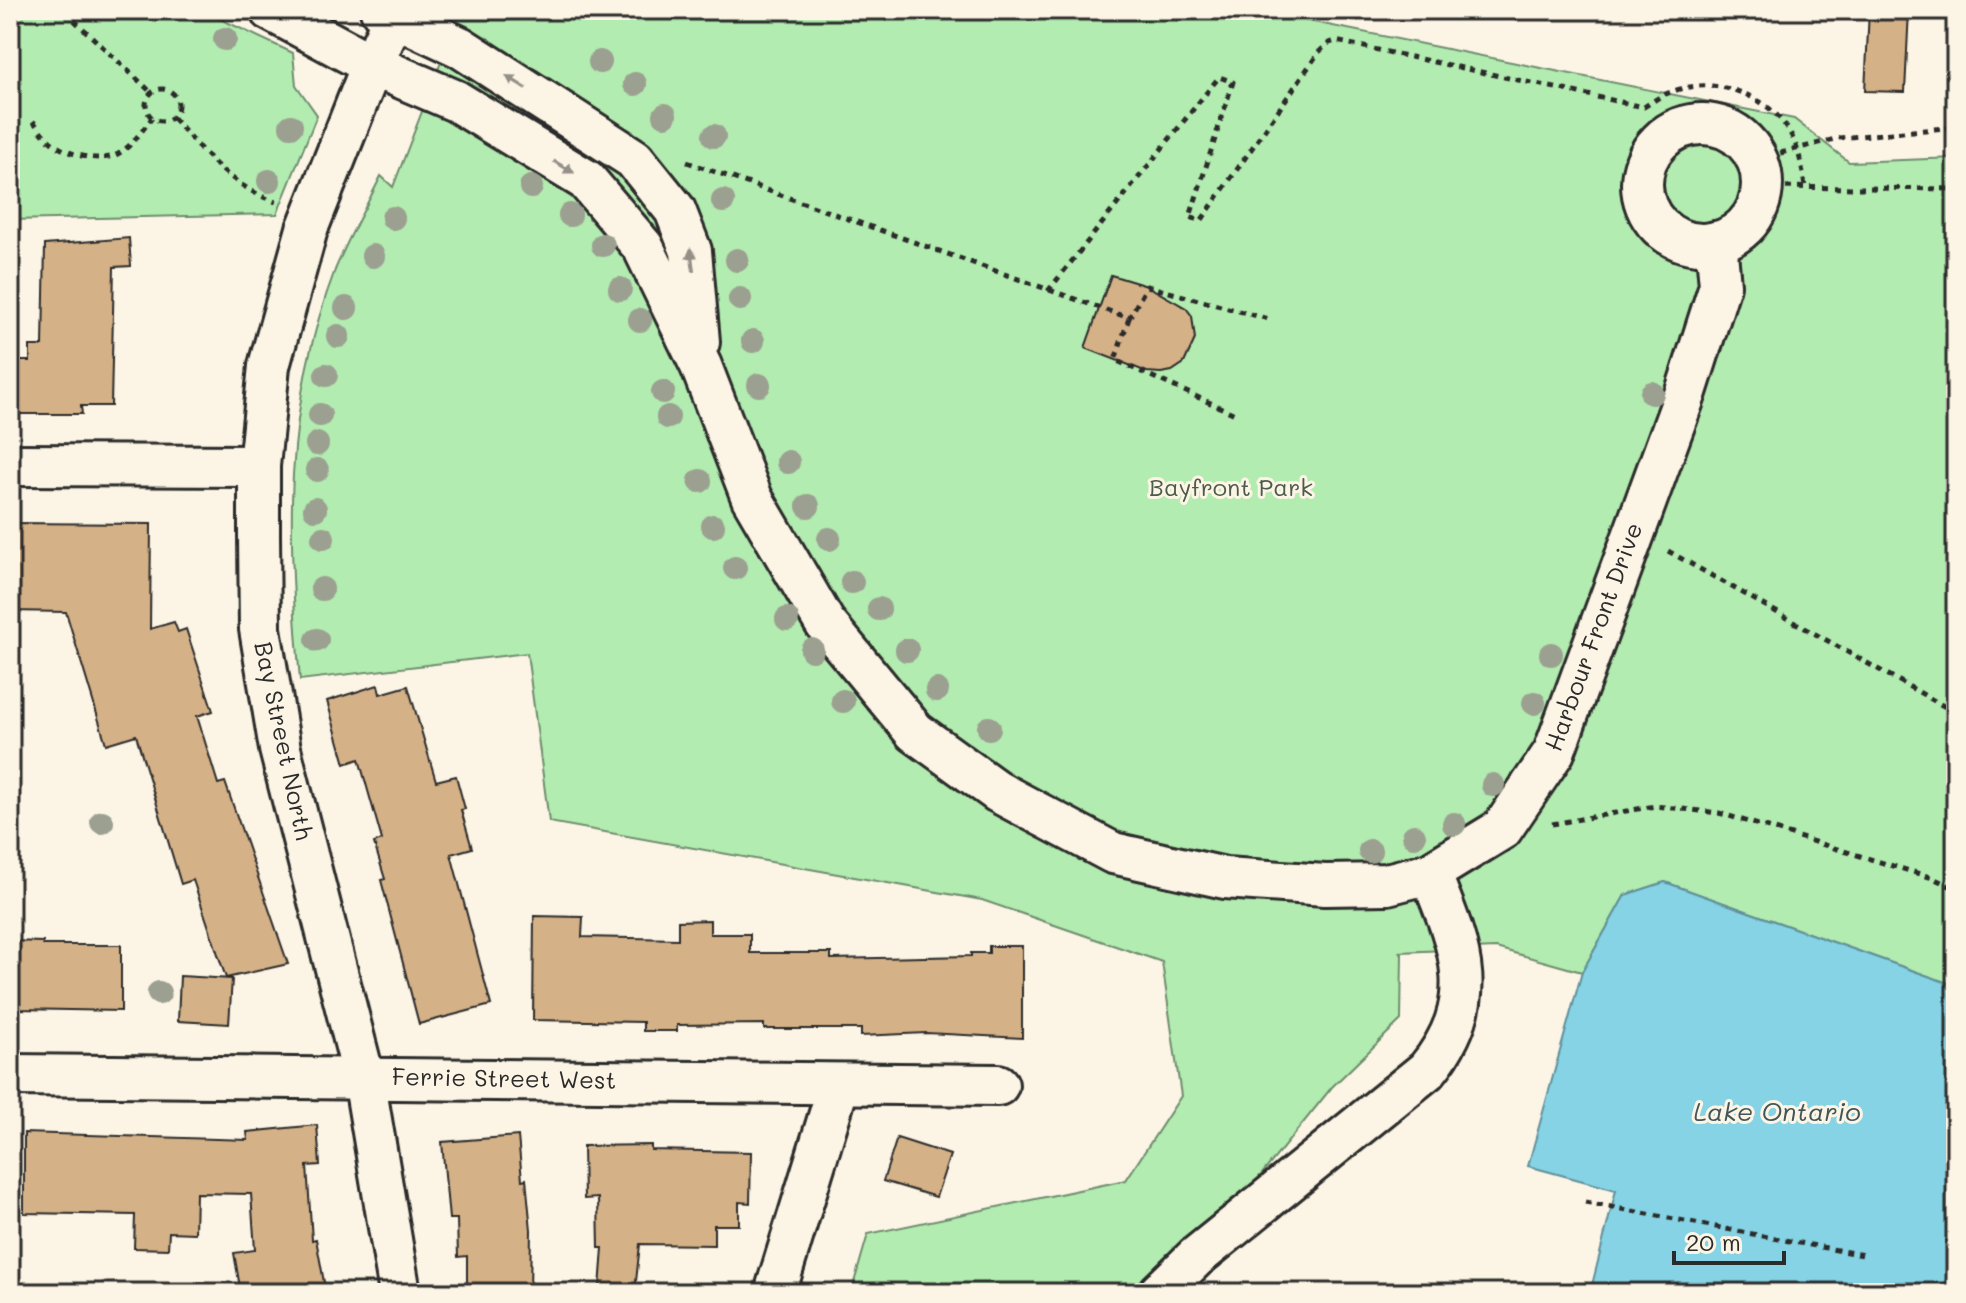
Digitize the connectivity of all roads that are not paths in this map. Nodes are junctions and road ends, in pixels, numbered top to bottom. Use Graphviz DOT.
graph roads {
  1 [pos="270,10"];
  2 [pos="391,12"];
  3 [pos="372,65"];
  4 [pos="1716,242"];
  5 [pos="701,366"];
  6 [pos="10,465"];
  7 [pos="259,466"];
  8 [pos="1430,873"];
  9 [pos="10,1075"];
  10 [pos="364,1078"];
  11 [pos="839,1084"];
  12 [pos="998,1085"];
  13 [pos="400,1293"];
  14 [pos="775,1293"];
  15 [pos="1159,1293"];
  1 -- 3 [label="street, Harbour Front Drive"];
  2 -- 3 [label="street, Bay Street North"];
  5 -- 2 [label="street, Harbour Front Drive, one-way"];
  3 -- 5 [label="street, Harbour Front Drive, one-way"];
  3 -- 7 [label="street, Bay Street North"];
  4 -- 4 [label="street"];
  4 -- 8 [label="street, Harbour Front Drive"];
  5 -- 8 [label="street, Harbour Front Drive"];
  6 -- 7 [label="street"];
  7 -- 10 [label="street, Bay Street North"];
  8 -- 15 [label="street"];
  9 -- 10 [label="street, Ferrie Street West"];
  10 -- 11 [label="street, Ferrie Street West"];
  10 -- 13 [label="street, Bay Street North"];
  11 -- 12 [label="street, Ferrie Street West"];
  11 -- 14 [label="street"];
}
